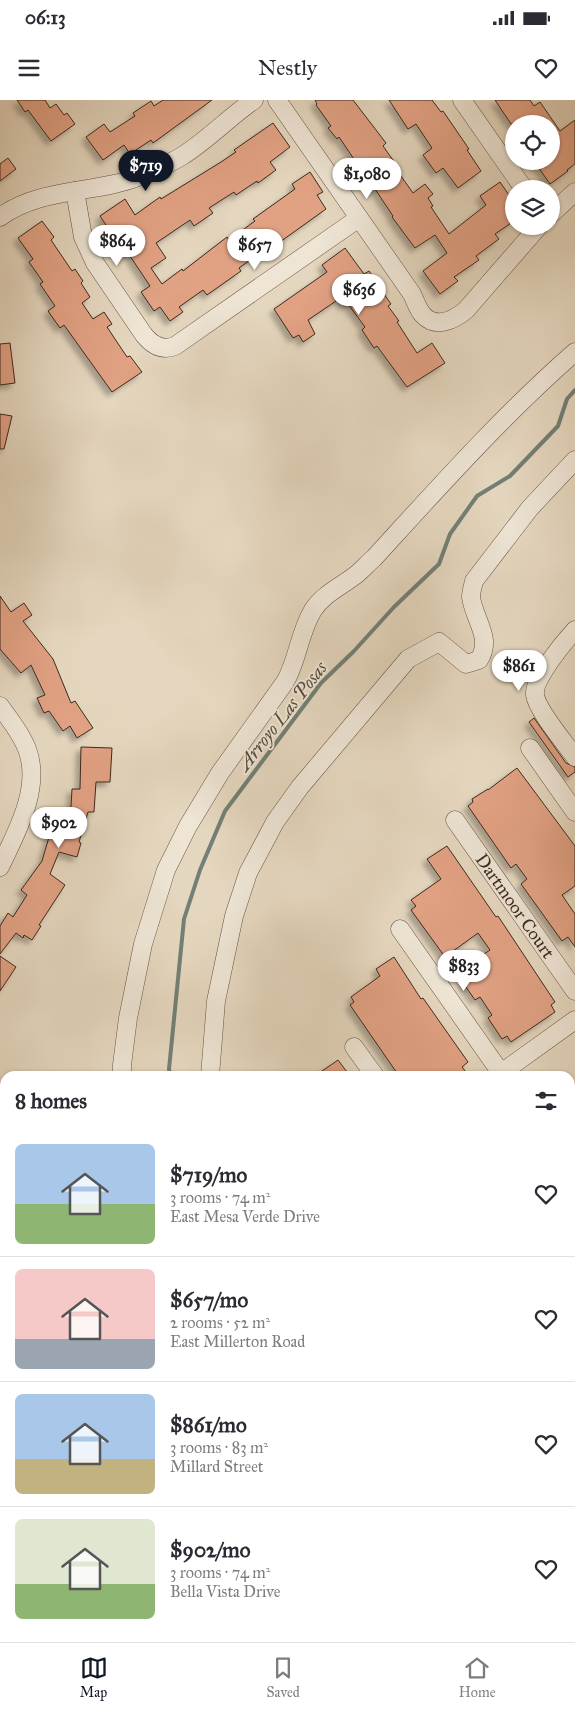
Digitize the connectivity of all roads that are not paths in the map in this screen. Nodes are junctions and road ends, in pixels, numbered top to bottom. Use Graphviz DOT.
graph roads {
  1 [pos="254,100"];
  2 [pos="277,100"];
  3 [pos="462,100"];
  4 [pos="518,180"];
  5 [pos="75,191"];
  6 [pos="575,192"];
  7 [pos="560,206"];
  8 [pos="0,217"];
  9 [pos="359,218"];
  10 [pos="531,235"];
  11 [pos="575,352"];
  12 [pos="575,460"];
  13 [pos="575,630"];
  14 [pos="0,706"];
  15 [pos="530,748"];
  16 [pos="575,757"];
  17 [pos="575,812"];
  18 [pos="455,820"];
  19 [pos="0,867"];
  20 [pos="400,929"];
  21 [pos="575,991"];
  22 [pos="575,1020"];
  23 [pos="354,1047"];
  24 [pos="122,1071"];
  25 [pos="210,1071"];
  26 [pos="371,1071"];
  27 [pos="496,1071"];
  28 [pos="505,1071"];
  1 -- 5 [label="street"];
  2 -- 9 [label="street"];
  3 -- 4 [label="street"];
  5 -- 8 [label="street"];
  5 -- 9 [label="street"];
  6 -- 7 [label="street"];
  9 -- 10 [label="street"];
  11 -- 24 [label="street"];
  12 -- 25 [label="street"];
  13 -- 16 [label="street"];
  14 -- 19 [label="street"];
  15 -- 17 [label="street"];
  18 -- 21 [label="street, Dartmoor Court"];
  20 -- 27 [label="street"];
  22 -- 28 [label="street"];
  23 -- 26 [label="street"];
}
